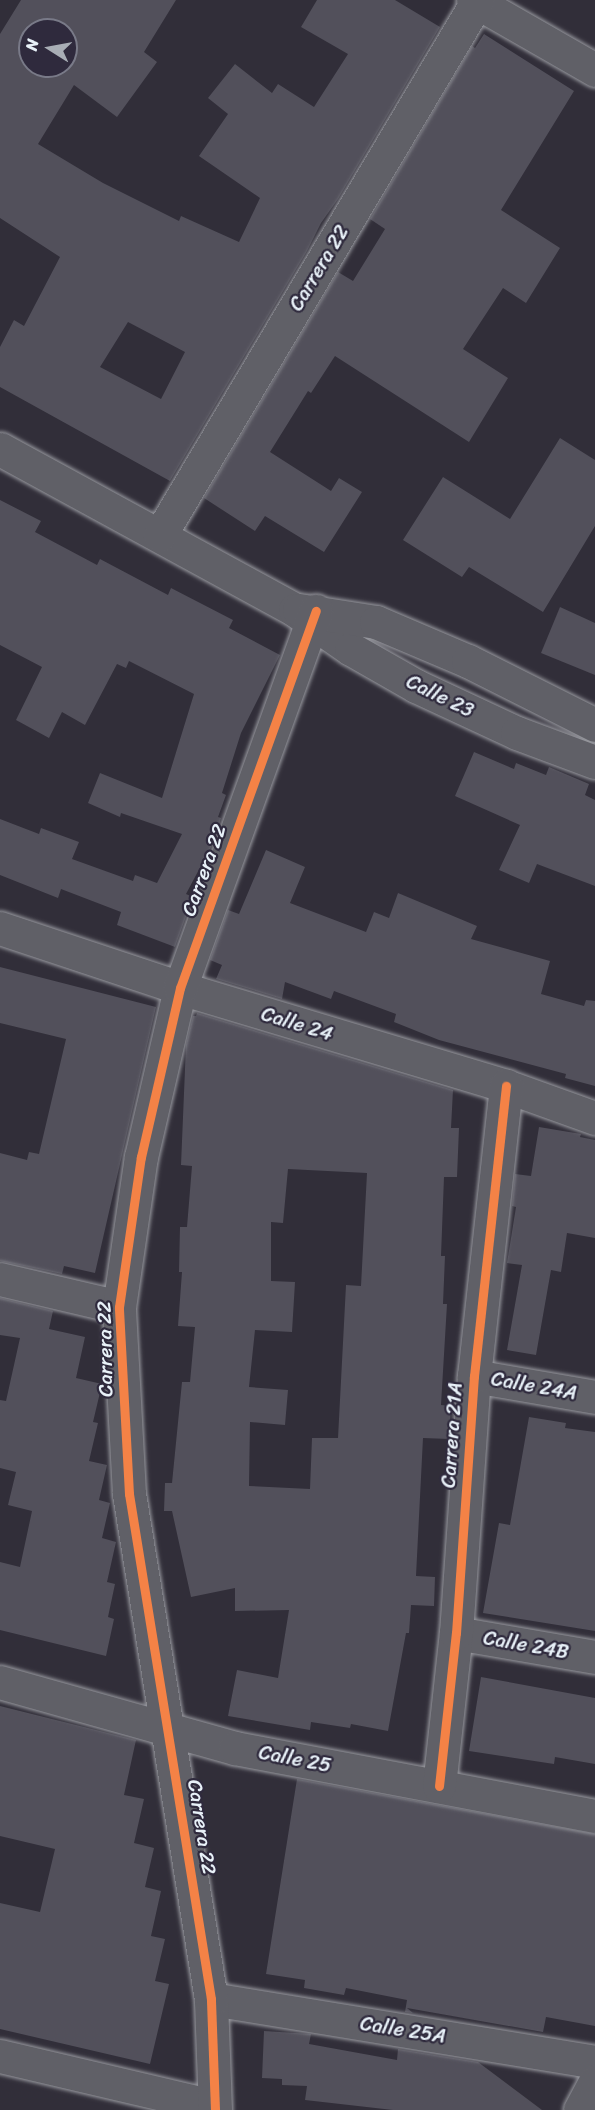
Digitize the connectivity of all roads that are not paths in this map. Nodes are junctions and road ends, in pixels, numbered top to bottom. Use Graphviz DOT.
graph roads {
  1 [pos="476,1"];
  2 [pos="595,70"];
  3 [pos="0,448"];
  4 [pos="160,535"];
  5 [pos="308,615"];
  6 [pos="595,725"];
  7 [pos="595,762"];
  8 [pos="0,928"];
  9 [pos="180,988"];
  10 [pos="506,1086"];
  11 [pos="595,1118"];
  12 [pos="0,1278"];
  13 [pos="119,1307"];
  14 [pos="474,1376"];
  15 [pos="595,1397"];
  16 [pos="456,1633"];
  17 [pos="595,1658"];
  18 [pos="0,1682"];
  19 [pos="168,1728"];
  20 [pos="439,1786"];
  21 [pos="595,1815"];
  22 [pos="211,1999"];
  23 [pos="0,2056"];
  24 [pos="595,2062"];
  25 [pos="595,2082"];
  26 [pos="215,2108"];
  27 [pos="580,2110"];
  1 -- 2 [label="street"];
  1 -- 4 [label="street, Carrera 22"];
  3 -- 4 [label="street, Calle 23"];
  4 -- 5 [label="street, Calle 23"];
  5 -- 6 [label="street, Calle 23"];
  5 -- 7 [label="street, Calle 23"];
  5 -- 9 [label="street, Carrera 22"];
  8 -- 9 [label="street, Calle 24"];
  9 -- 10 [label="street, Calle 24"];
  9 -- 13 [label="street, Carrera 22"];
  10 -- 11 [label="street, Calle 24"];
  10 -- 14 [label="street, Carrera 21A"];
  12 -- 13 [label="street"];
  13 -- 19 [label="street, Carrera 22"];
  14 -- 15 [label="street, Calle 24A"];
  14 -- 16 [label="street, Carrera 21A"];
  16 -- 17 [label="street, Calle 24B"];
  16 -- 20 [label="street, Carrera 21A"];
  18 -- 19 [label="street, Calle 25"];
  19 -- 20 [label="street, Calle 25"];
  19 -- 22 [label="street, Carrera 22"];
  20 -- 21 [label="street, Calle 25"];
  22 -- 24 [label="street, Calle 25A"];
  22 -- 26 [label="street, Carrera 22"];
  23 -- 26 [label="street"];
  25 -- 27 [label="street"];
}
